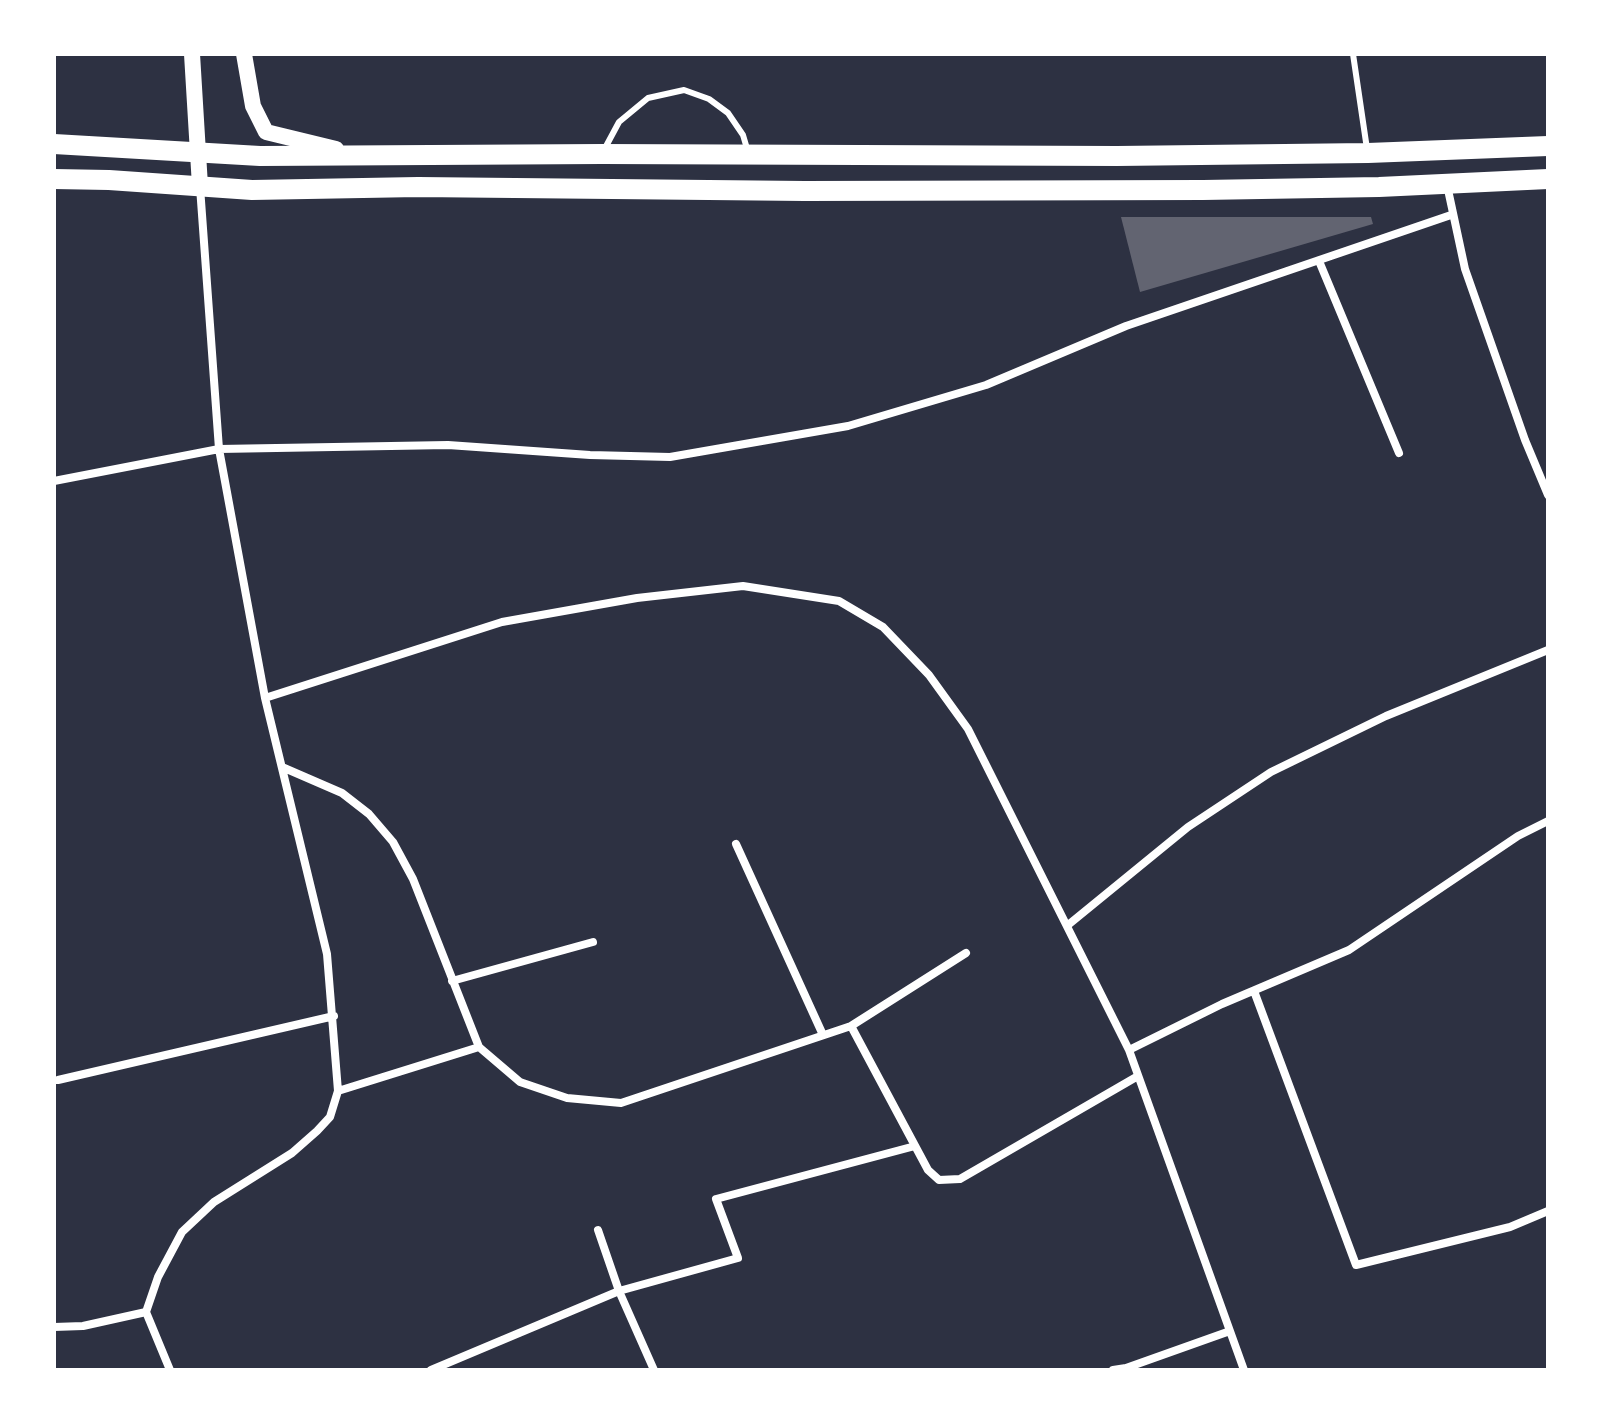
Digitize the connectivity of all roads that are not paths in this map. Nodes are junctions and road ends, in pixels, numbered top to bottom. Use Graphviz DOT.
graph roads {
  1 [pos="192,54"];
  2 [pos="244,54"];
  3 [pos="1353,54"];
  4 [pos="54,144"];
  5 [pos="1548,146"];
  6 [pos="1368,153"];
  7 [pos="199,154"];
  8 [pos="602,154"];
  9 [pos="749,154"];
  10 [pos="370,156"];
  11 [pos="54,179"];
  12 [pos="1548,179"];
  13 [pos="1447,185"];
  14 [pos="200,186"];
  15 [pos="1451,215"];
  16 [pos="1319,261"];
  17 [pos="219,449"];
  18 [pos="1399,453"];
  19 [pos="54,481"];
  20 [pos="1548,495"];
  21 [pos="1548,650"];
  22 [pos="265,698"];
  23 [pos="282,767"];
  24 [pos="1548,821"];
  25 [pos="736,844"];
  26 [pos="1068,925"];
  27 [pos="593,942"];
  28 [pos="966,953"];
  29 [pos="452,981"];
  30 [pos="1254,991"];
  31 [pos="334,1016"];
  32 [pos="851,1026"];
  33 [pos="823,1035"];
  34 [pos="479,1047"];
  35 [pos="1129,1050"];
  36 [pos="1138,1076"];
  37 [pos="58,1080"];
  38 [pos="338,1091"];
  39 [pos="915,1146"];
  40 [pos="1548,1211"];
  41 [pos="598,1230"];
  42 [pos="619,1291"];
  43 [pos="146,1312"];
  44 [pos="54,1327"];
  45 [pos="1230,1331"];
  46 [pos="170,1370"];
  47 [pos="431,1370"];
  48 [pos="654,1370"];
  49 [pos="1113,1370"];
  50 [pos="1244,1370"];
  1 -- 7 [label="main road"];
  2 -- 10 [label="main road"];
  3 -- 6 [label="lane"];
  4 -- 7 [label="main road"];
  5 -- 6 [label="main road"];
  6 -- 9 [label="main road"];
  7 -- 10 [label="main road"];
  7 -- 14 [label="main road"];
  8 -- 9 [label="main road"];
  8 -- 9 [label="lane"];
  8 -- 10 [label="main road"];
  11 -- 14 [label="main road"];
  12 -- 13 [label="main road"];
  13 -- 14 [label="main road"];
  13 -- 15 [label="street"];
  14 -- 17 [label="street"];
  15 -- 16 [label="street"];
  15 -- 20 [label="street"];
  16 -- 17 [label="street"];
  16 -- 18 [label="street"];
  17 -- 19 [label="street"];
  17 -- 22 [label="street"];
  21 -- 26 [label="street"];
  22 -- 23 [label="street"];
  22 -- 26 [label="street"];
  23 -- 29 [label="street"];
  23 -- 31 [label="street"];
  24 -- 30 [label="street"];
  25 -- 33 [label="street"];
  26 -- 35 [label="street"];
  27 -- 29 [label="street"];
  28 -- 32 [label="street"];
  29 -- 34 [label="street"];
  30 -- 35 [label="street"];
  30 -- 40 [label="street"];
  31 -- 37 [label="street"];
  31 -- 38 [label="street"];
  32 -- 33 [label="street"];
  32 -- 39 [label="street"];
  33 -- 34 [label="street"];
  34 -- 38 [label="street"];
  35 -- 36 [label="street"];
  36 -- 39 [label="street"];
  36 -- 45 [label="street"];
  38 -- 43 [label="street"];
  39 -- 42 [label="street"];
  41 -- 42 [label="street"];
  42 -- 47 [label="street"];
  42 -- 48 [label="street"];
  43 -- 44 [label="street"];
  43 -- 46 [label="street"];
  45 -- 49 [label="street"];
  45 -- 50 [label="street"];
}
